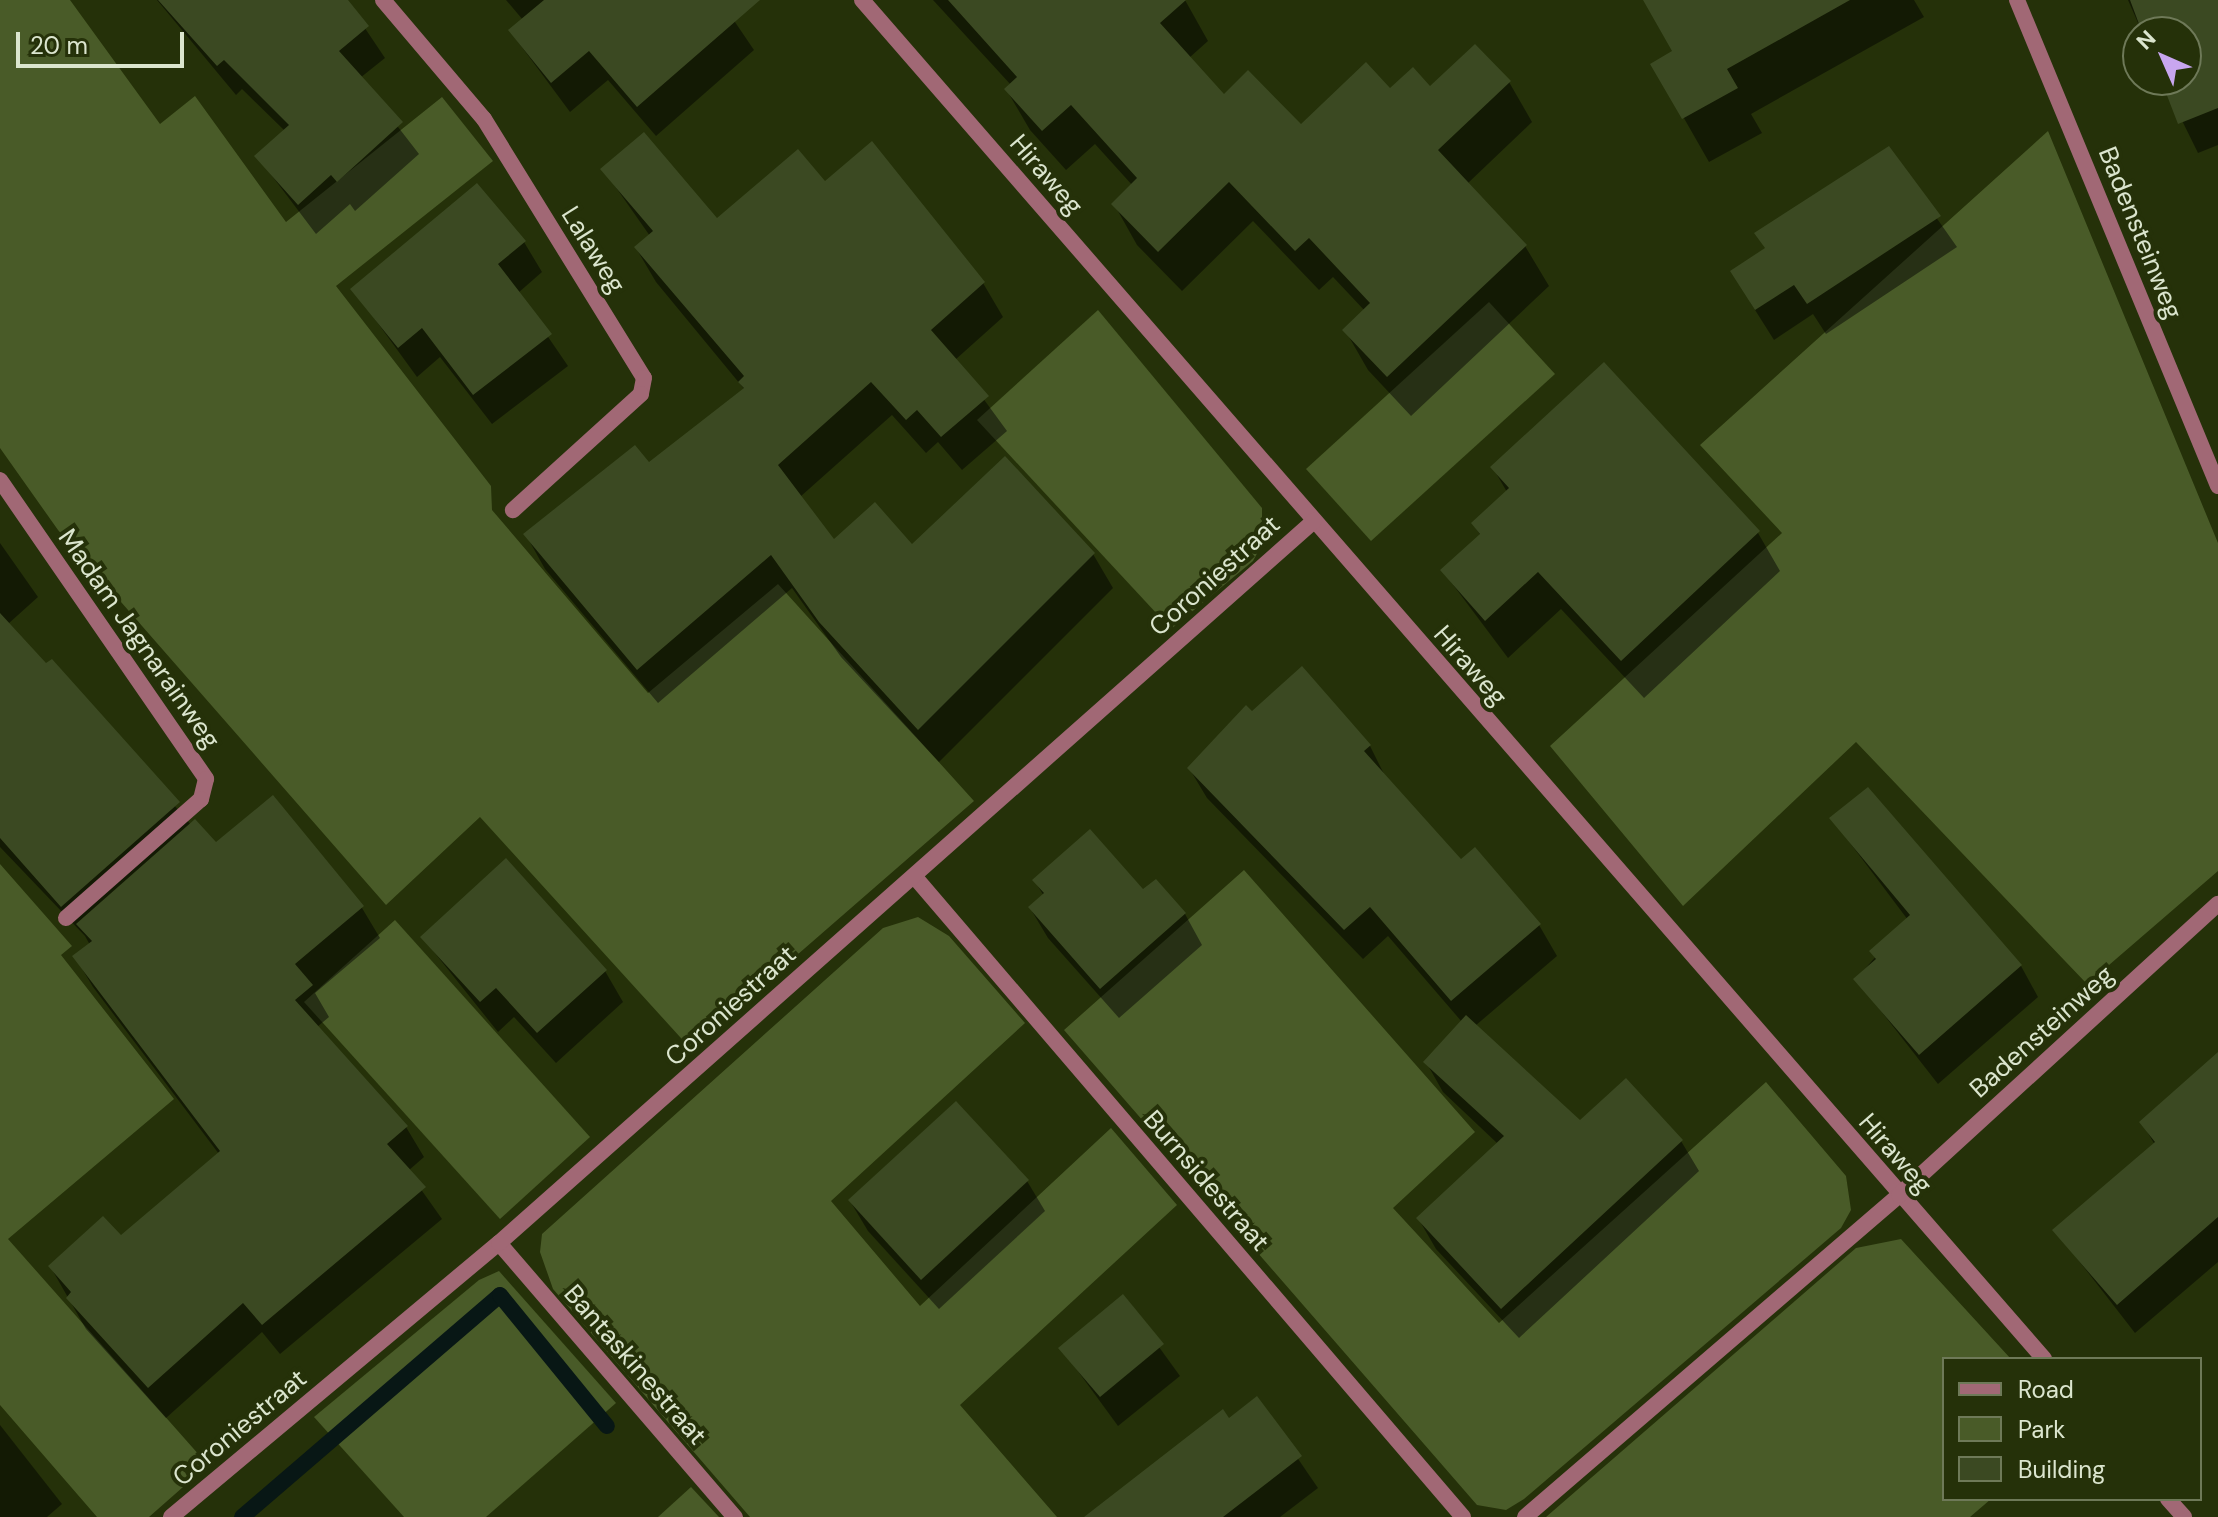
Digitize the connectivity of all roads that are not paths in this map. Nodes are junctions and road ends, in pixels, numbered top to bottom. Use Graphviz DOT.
graph roads {
  1 [pos="383,0"];
  2 [pos="862,0"];
  3 [pos="2017,0"];
  4 [pos="0,480"];
  5 [pos="2218,486"];
  6 [pos="513,510"];
  7 [pos="1314,521"];
  8 [pos="914,876"];
  9 [pos="2218,904"];
  10 [pos="66,918"];
  11 [pos="1899,1195"];
  12 [pos="499,1243"];
  13 [pos="2042,1357"];
  14 [pos="2170,1501"];
  15 [pos="171,1517"];
  16 [pos="735,1517"];
  17 [pos="1463,1517"];
  18 [pos="1525,1517"];
  19 [pos="2184,1517"];
  1 -- 6 [label="street, Lalaweg"];
  2 -- 7 [label="street, Hiraweg"];
  3 -- 5 [label="street, Badensteinweg"];
  4 -- 10 [label="street, Madam Jagnarainweg"];
  7 -- 8 [label="street, Coroniestraat"];
  7 -- 11 [label="street, Hiraweg"];
  8 -- 12 [label="street, Coroniestraat"];
  8 -- 17 [label="street, Burnsidestraat"];
  9 -- 11 [label="street, Badensteinweg"];
  11 -- 13 [label="street, Hiraweg"];
  11 -- 18 [label="street, Badensteinweg"];
  12 -- 15 [label="street, Coroniestraat"];
  12 -- 16 [label="street, Bantaskinestraat"];
  14 -- 19 [label="street"];
}
